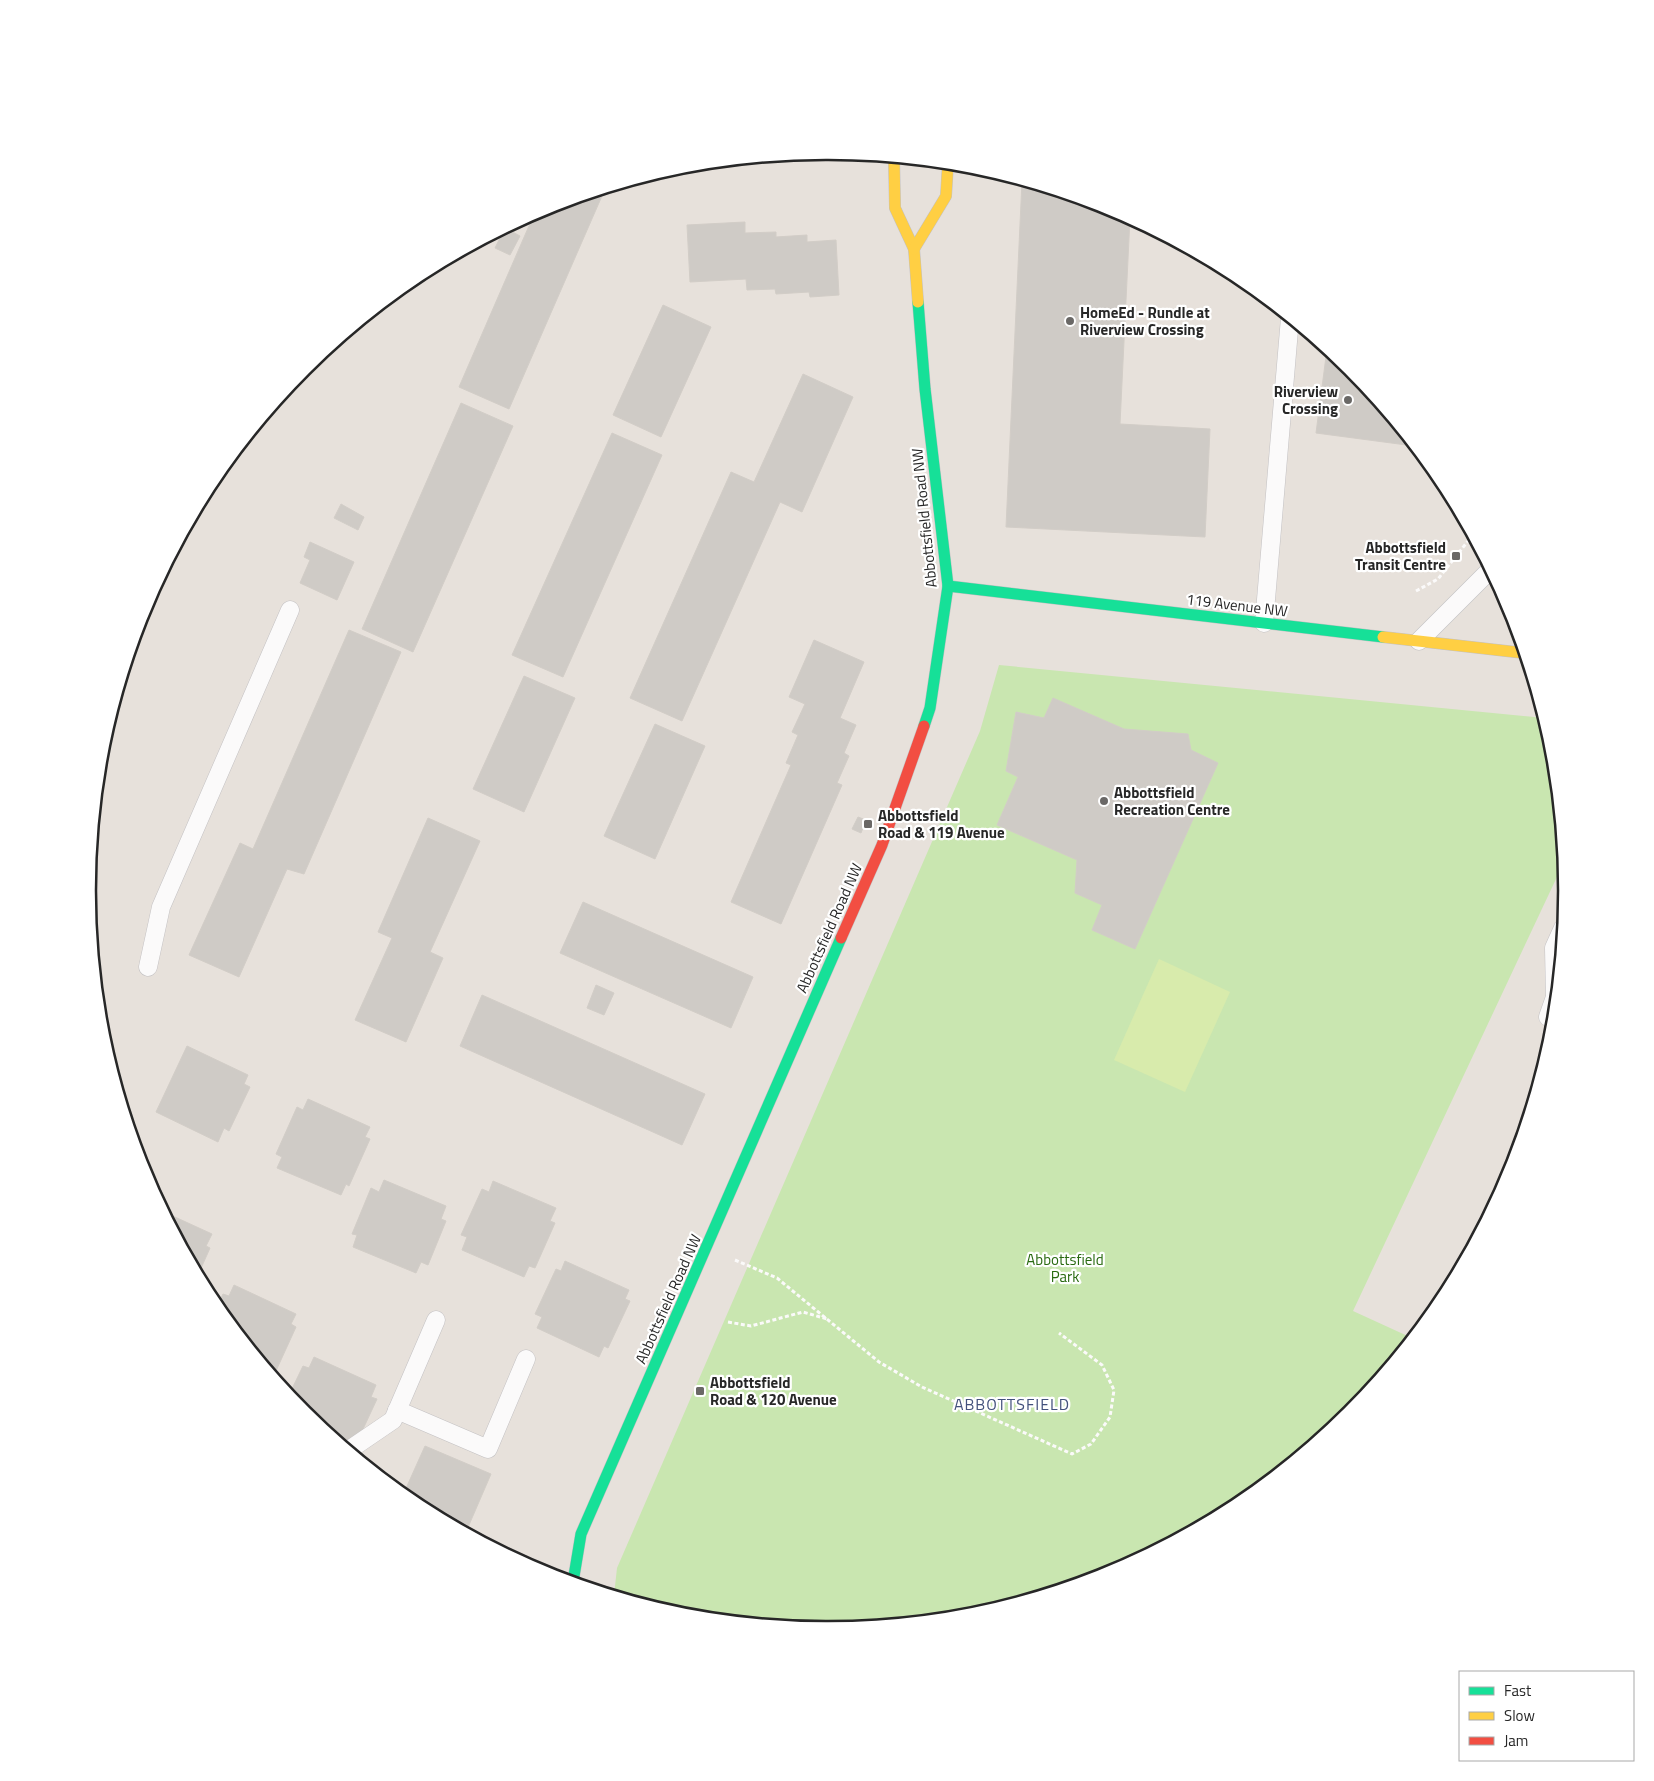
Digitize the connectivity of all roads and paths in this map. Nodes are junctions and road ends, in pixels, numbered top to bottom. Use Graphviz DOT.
graph roads {
  1 [pos="894,163"];
  2 [pos="948,170"];
  3 [pos="914,249"];
  4 [pos="1289,325"];
  5 [pos="1468,541"];
  6 [pos="1485,575"];
  7 [pos="948,586"];
  8 [pos="1416,591"];
  9 [pos="290,610"];
  10 [pos="1264,623"];
  11 [pos="1419,641"];
  12 [pos="1518,652"];
  13 [pos="148,967"];
  14 [pos="706,1248"];
  15 [pos="827,1319"];
  16 [pos="436,1320"];
  17 [pos="728,1322"];
  18 [pos="1060,1333"];
  19 [pos="526,1359"];
  20 [pos="397,1410"];
  21 [pos="354,1447"];
  22 [pos="574,1576"];
  1 -- 3 [label="street, Abbottsfield Road NW"];
  2 -- 3 [label="street"];
  3 -- 7 [label="street, Abbottsfield Road NW"];
  4 -- 10 [label="lane"];
  5 -- 8 [label="path"];
  6 -- 11 [label="lane"];
  7 -- 10 [label="street, 119 Avenue NW"];
  7 -- 14 [label="street, Abbottsfield Road NW"];
  9 -- 13 [label="lane"];
  10 -- 11 [label="street, 119 Avenue NW"];
  11 -- 12 [label="street, 119 Avenue NW"];
  14 -- 15 [label="path"];
  14 -- 22 [label="street, Abbottsfield Road NW"];
  15 -- 17 [label="path"];
  15 -- 18 [label="path"];
  16 -- 20 [label="lane"];
  19 -- 20 [label="lane"];
  20 -- 21 [label="lane"];
}
